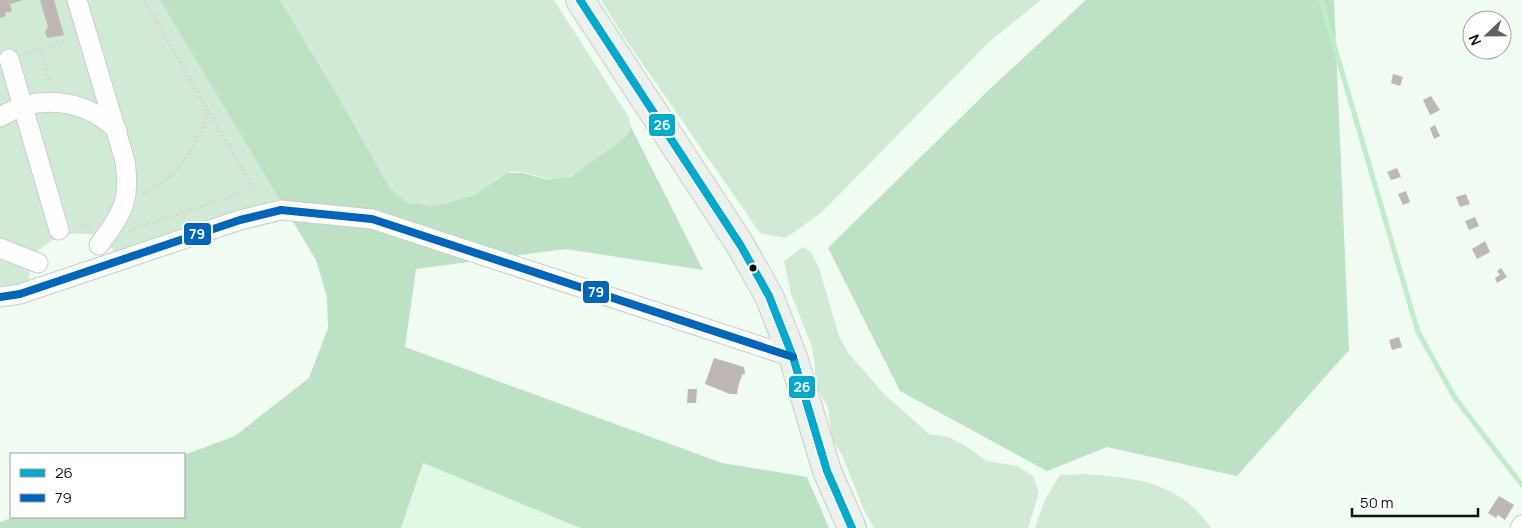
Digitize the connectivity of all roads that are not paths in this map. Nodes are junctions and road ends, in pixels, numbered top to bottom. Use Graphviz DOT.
graph roads {
  1 [pos="78,0"];
  2 [pos="580,0"];
  3 [pos="8,59"];
  4 [pos="22,106"];
  5 [pos="0,117"];
  6 [pos="117,130"];
  7 [pos="59,230"];
  8 [pos="99,245"];
  9 [pos="0,248"];
  10 [pos="38,263"];
  11 [pos="0,297"];
  12 [pos="793,357"];
  13 [pos="852,528"];
  1 -- 6 [label="street"];
  2 -- 12 [label="street"];
  3 -- 4 [label="street"];
  4 -- 5 [label="street"];
  4 -- 6 [label="street"];
  4 -- 7 [label="street"];
  6 -- 8 [label="street"];
  9 -- 10 [label="street"];
  11 -- 12 [label="street"];
  12 -- 13 [label="street"];
}
